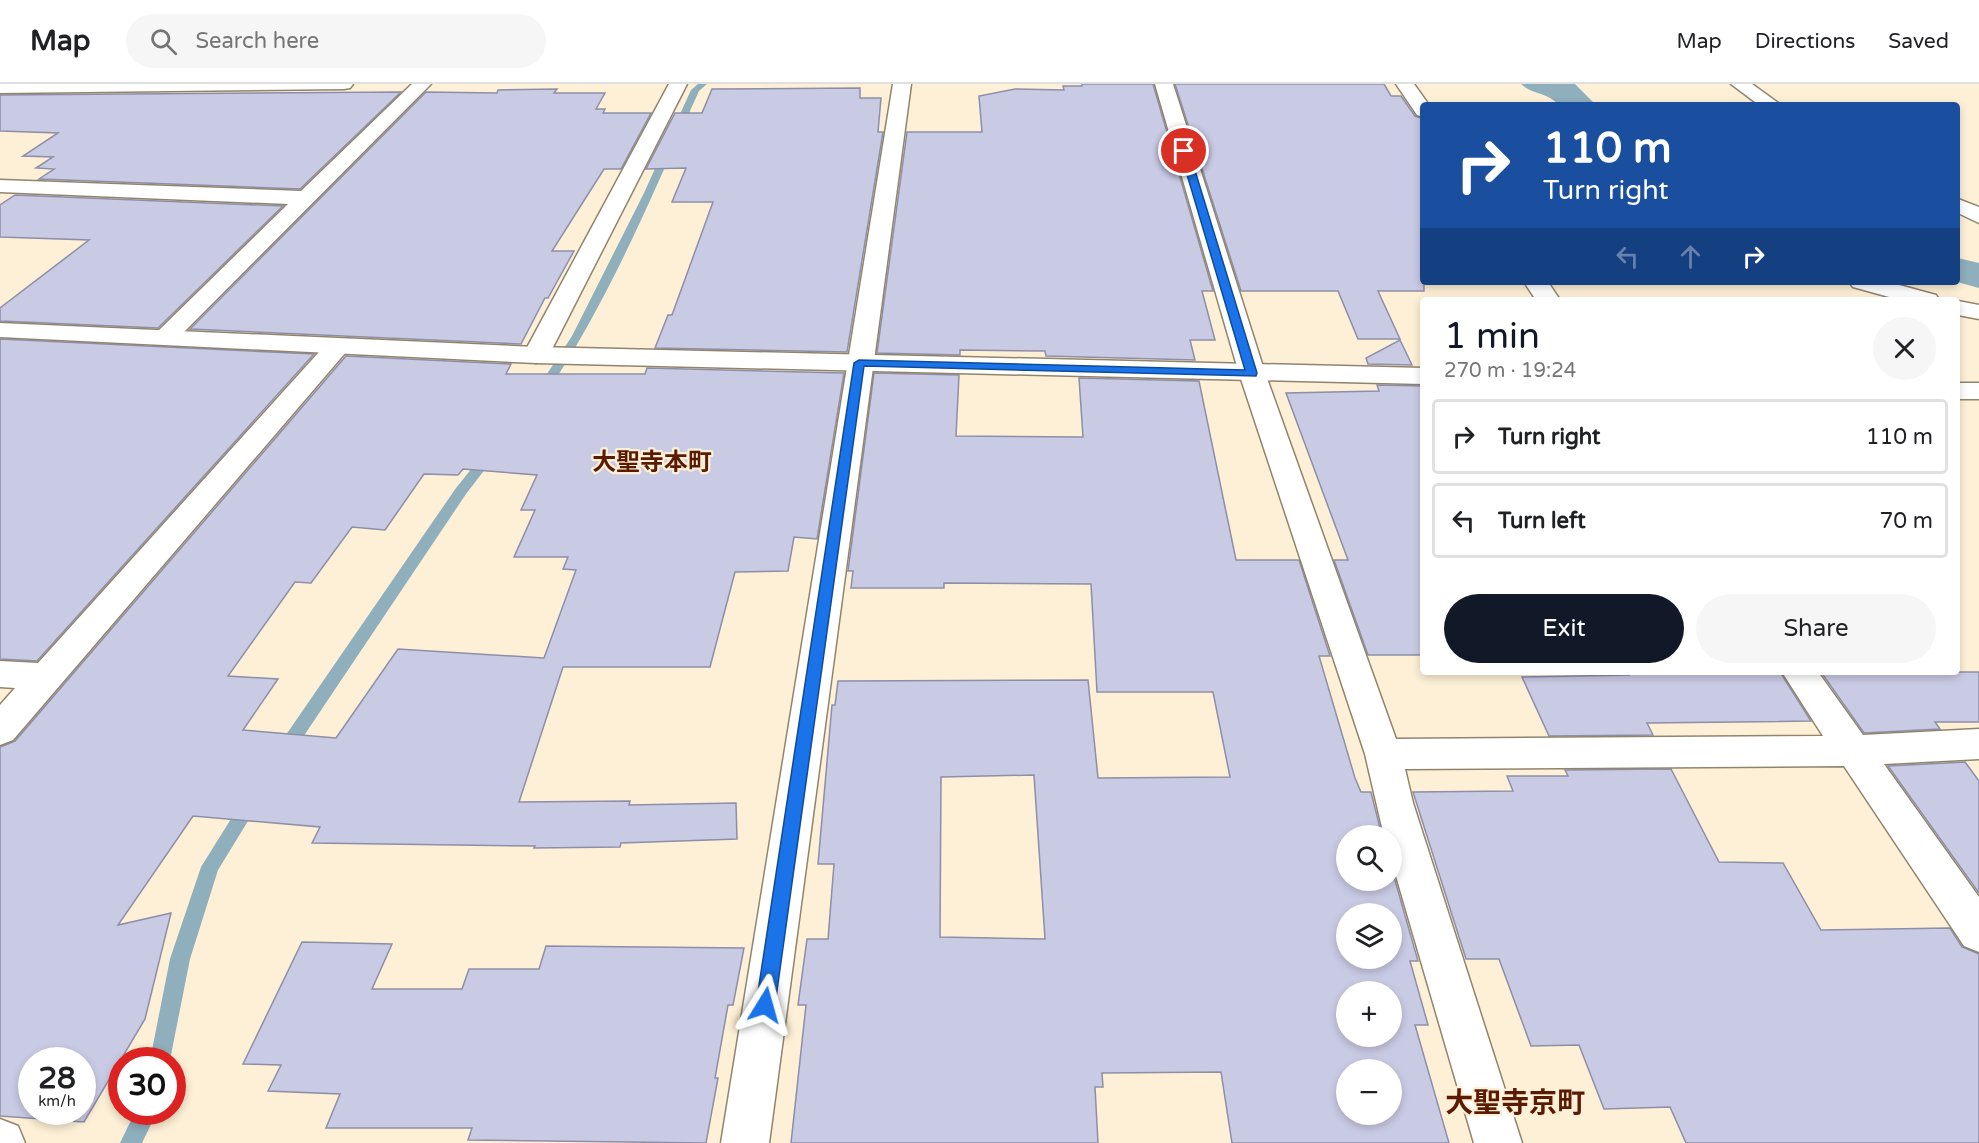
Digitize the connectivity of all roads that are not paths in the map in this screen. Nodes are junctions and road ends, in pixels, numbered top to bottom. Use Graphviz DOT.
graph roads {
  1 [pos="344,84"];
  2 [pos="422,84"];
  3 [pos="678,84"];
  4 [pos="902,84"];
  5 [pos="1164,84"];
  6 [pos="1405,84"];
  7 [pos="1740,84"];
  8 [pos="0,88"];
  9 [pos="1767,102"];
  10 [pos="1420,105"];
  11 [pos="0,186"];
  12 [pos="307,198"];
  13 [pos="1960,206"];
  14 [pos="1979,216"];
  15 [pos="1872,285"];
  16 [pos="1917,297"];
  17 [pos="1960,308"];
  18 [pos="1979,312"];
  19 [pos="0,330"];
  20 [pos="166,336"];
  21 [pos="337,347"];
  22 [pos="536,355"];
  23 [pos="859,363"];
  24 [pos="1252,373"];
  25 [pos="1420,376"];
  26 [pos="1960,391"];
  27 [pos="1979,392"];
  28 [pos="0,674"];
  29 [pos="1801,675"];
  30 [pos="45,677"];
  31 [pos="0,730"];
  32 [pos="1979,744"];
  33 [pos="1852,751"];
  34 [pos="1383,754"];
  35 [pos="1979,932"];
  36 [pos="745,1143"];
  37 [pos="1498,1143"];
  1 -- 8 [label="street"];
  2 -- 12 [label="street"];
  3 -- 22 [label="street"];
  4 -- 23 [label="street"];
  5 -- 24 [label="street"];
  6 -- 10 [label="street"];
  7 -- 9 [label="street"];
  11 -- 12 [label="street"];
  12 -- 20 [label="street"];
  13 -- 14 [label="street"];
  15 -- 16 [label="street"];
  17 -- 18 [label="street"];
  19 -- 20 [label="street"];
  20 -- 21 [label="street"];
  21 -- 22 [label="street"];
  21 -- 30 [label="street"];
  22 -- 23 [label="street"];
  23 -- 24 [label="street"];
  23 -- 36 [label="street"];
  24 -- 25 [label="street"];
  24 -- 34 [label="street"];
  26 -- 27 [label="street"];
  28 -- 30 [label="street"];
  29 -- 33 [label="street"];
  30 -- 31 [label="street"];
  32 -- 33 [label="street"];
  33 -- 34 [label="street"];
  33 -- 35 [label="street"];
  34 -- 37 [label="street"];
}
